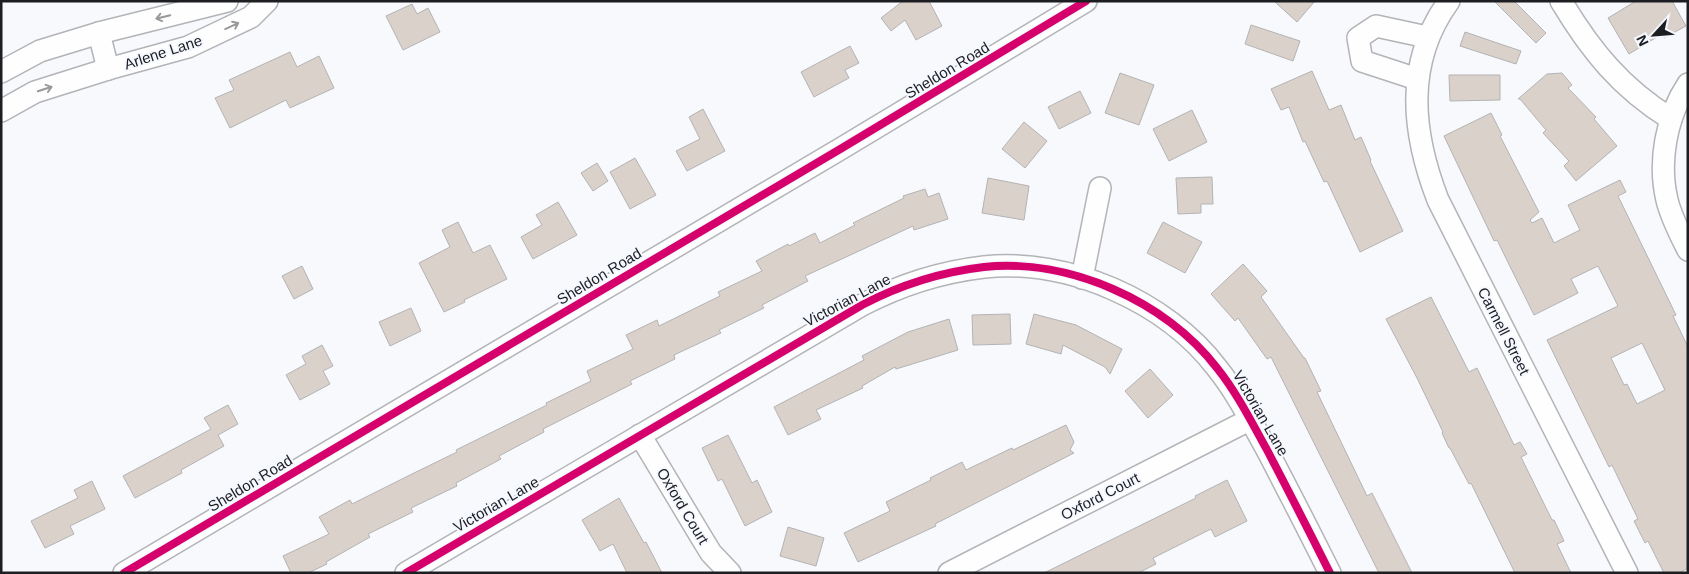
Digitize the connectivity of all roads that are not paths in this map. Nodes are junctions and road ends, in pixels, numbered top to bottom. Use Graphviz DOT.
graph roads {
  1 [pos="227,1"];
  2 [pos="267,1"];
  3 [pos="1086,1"];
  4 [pos="1449,1"];
  5 [pos="1561,1"];
  6 [pos="99,33"];
  7 [pos="1428,37"];
  8 [pos="108,69"];
  9 [pos="1,72"];
  10 [pos="1417,79"];
  11 [pos="1688,84"];
  12 [pos="1,111"];
  13 [pos="1671,119"];
  14 [pos="1100,188"];
  15 [pos="1688,250"];
  16 [pos="1082,278"];
  17 [pos="1251,419"];
  18 [pos="640,435"];
  19 [pos="124,573"];
  20 [pos="406,573"];
  21 [pos="730,573"];
  22 [pos="949,573"];
  23 [pos="1330,573"];
  24 [pos="1627,573"];
  1 -- 6 [label="street, Arlene Lane, one-way"];
  8 -- 2 [label="street, Arlene Lane, one-way"];
  3 -- 19 [label="street, Sheldon Road"];
  4 -- 7 [label="street, Carmell Street"];
  5 -- 13 [label="street"];
  6 -- 8 [label="street, Arlene Lane"];
  6 -- 9 [label="street, Arlene Lane"];
  7 -- 10 [label="street, Carmell Street"];
  7 -- 10 [label="street"];
  12 -- 8 [label="street, Arlene Lane, one-way"];
  10 -- 24 [label="street, Carmell Street"];
  11 -- 13 [label="street"];
  13 -- 15 [label="street"];
  14 -- 16 [label="street"];
  16 -- 17 [label="street, Victorian Lane"];
  16 -- 18 [label="street, Victorian Lane"];
  17 -- 22 [label="street, Oxford Court"];
  17 -- 23 [label="street, Victorian Lane"];
  18 -- 20 [label="street, Victorian Lane"];
  18 -- 21 [label="street, Oxford Court"];
}
